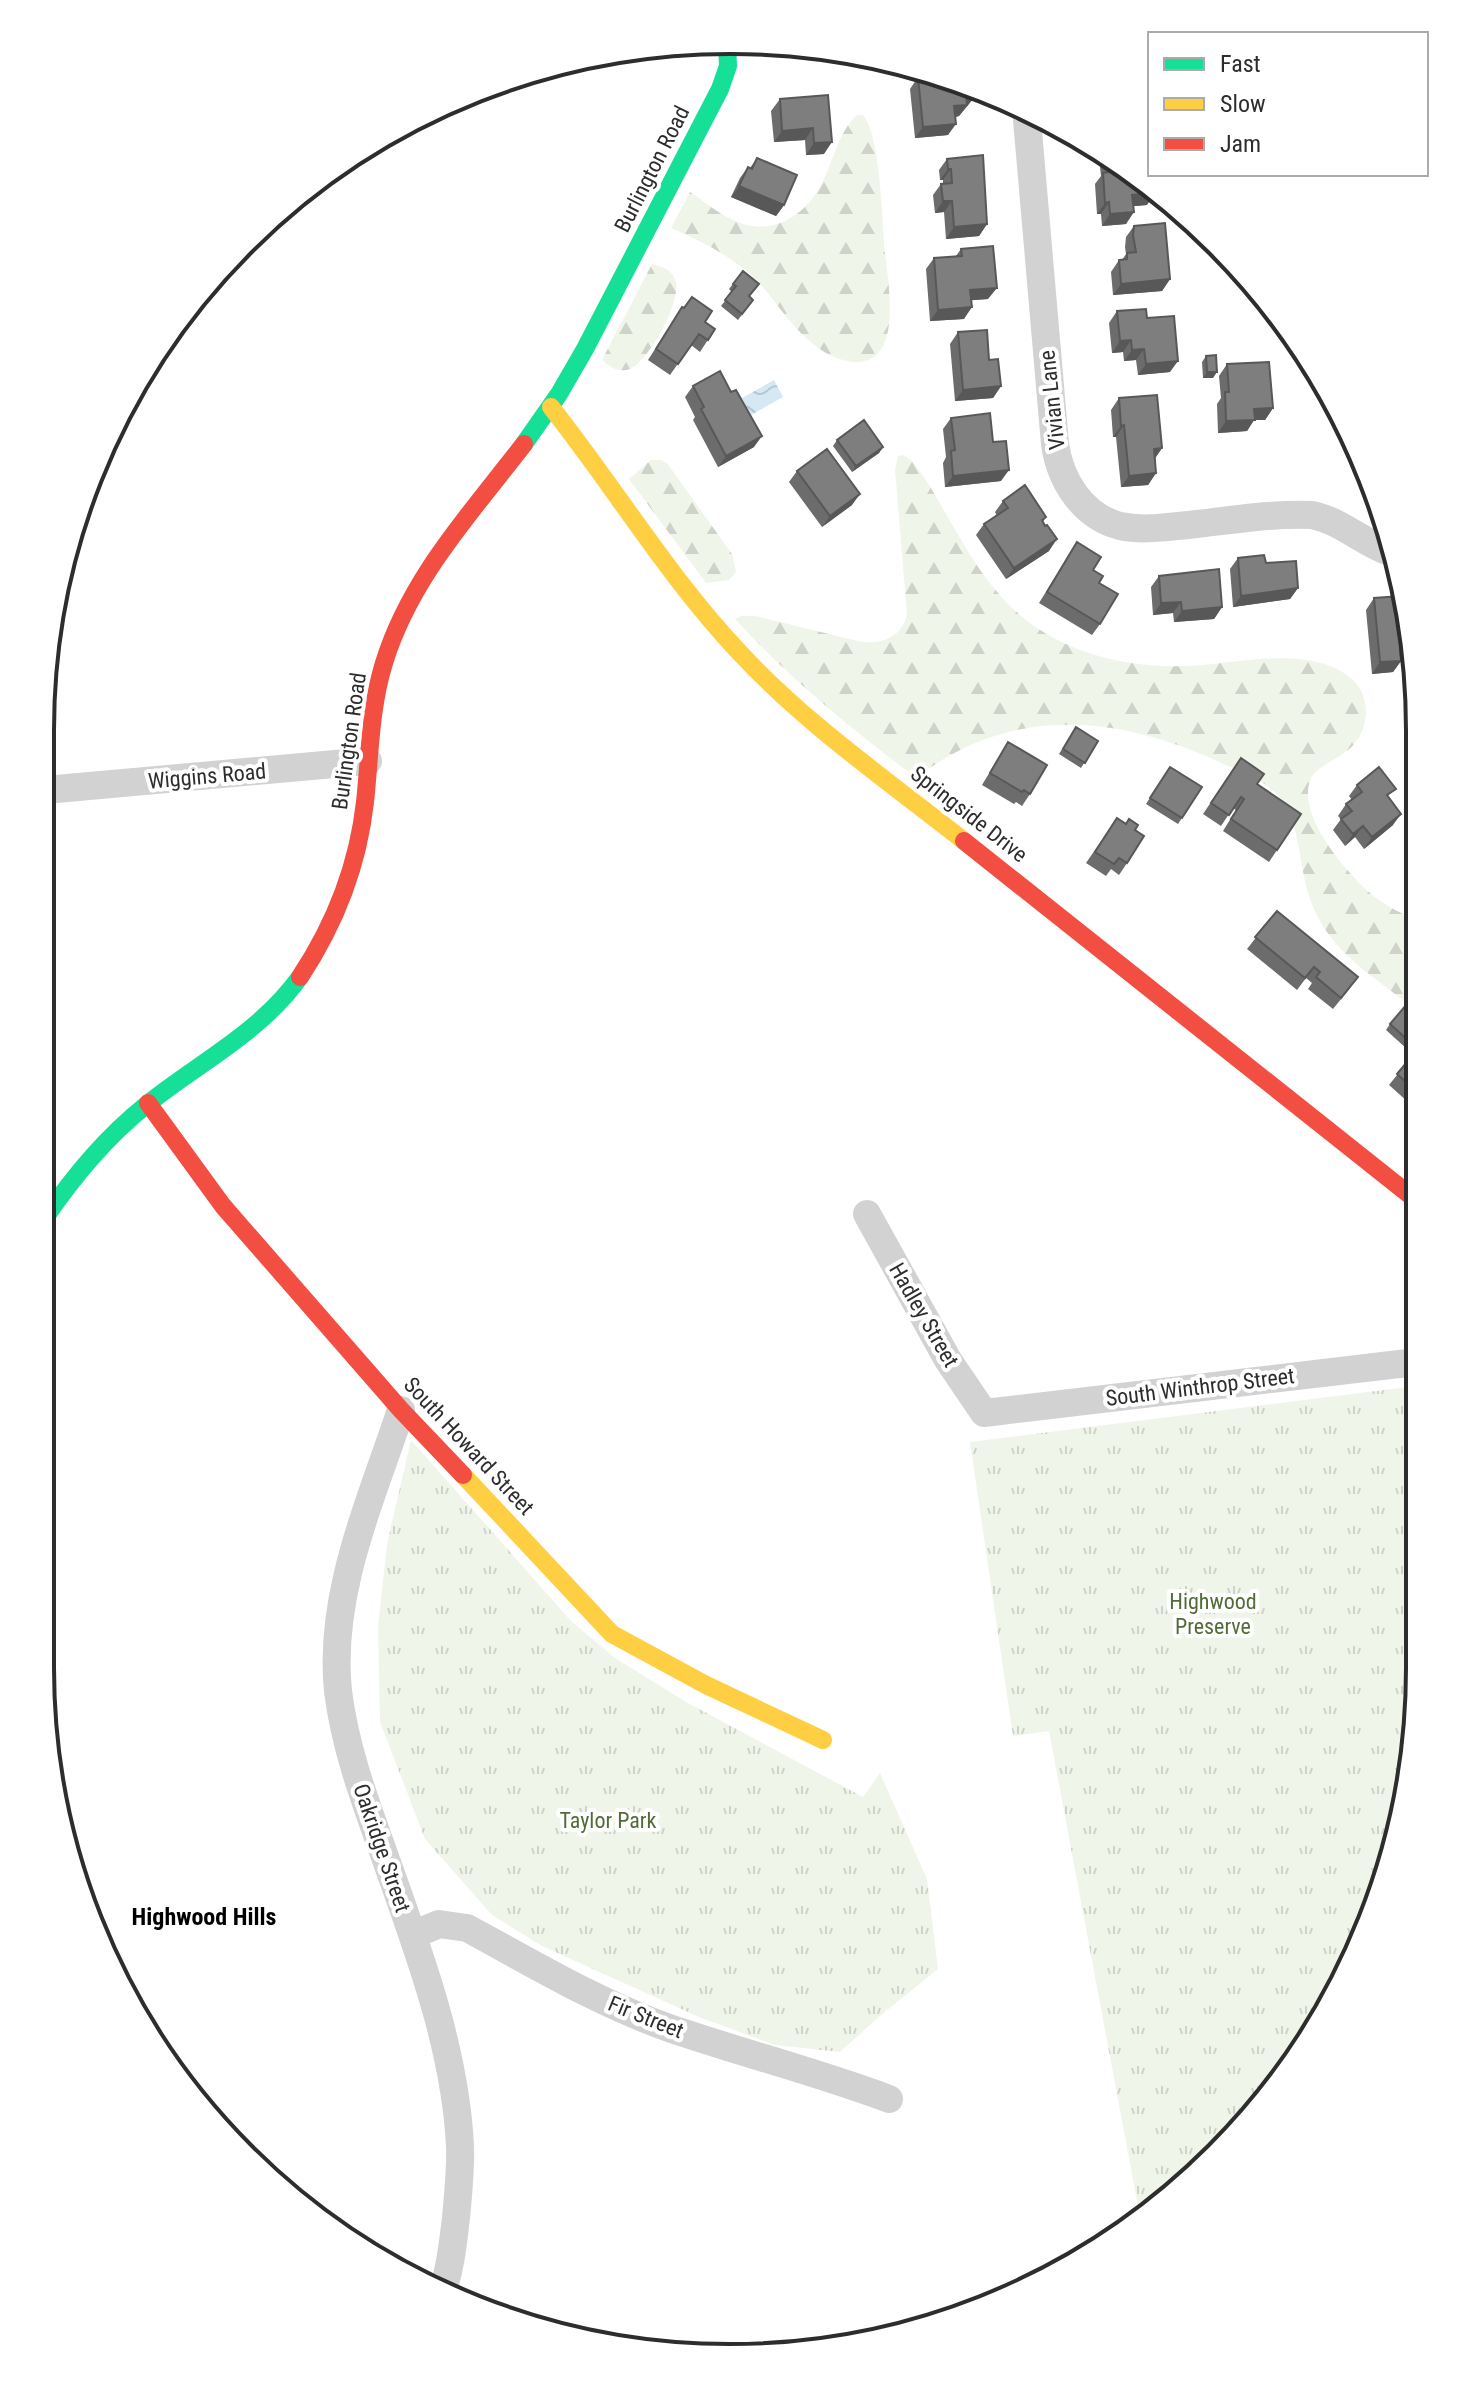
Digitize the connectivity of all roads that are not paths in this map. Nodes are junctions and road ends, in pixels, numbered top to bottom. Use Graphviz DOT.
graph roads {
  1 [pos="727,54"];
  2 [pos="1027,123"];
  3 [pos="551,407"];
  4 [pos="1381,549"];
  5 [pos="368,761"];
  6 [pos="54,789"];
  7 [pos="148,1103"];
  8 [pos="1406,1192"];
  9 [pos="54,1204"];
  10 [pos="867,1214"];
  11 [pos="1406,1363"];
  12 [pos="401,1410"];
  13 [pos="984,1413"];
  14 [pos="823,1740"];
  15 [pos="413,1935"];
  16 [pos="889,2099"];
  17 [pos="445,2281"];
  1 -- 3 [label="street, Burlington Road"];
  2 -- 4 [label="street, Vivian Lane"];
  3 -- 5 [label="street, Burlington Road"];
  3 -- 8 [label="street, Springside Drive"];
  5 -- 6 [label="street, Wiggins Road"];
  5 -- 7 [label="street, Burlington Road"];
  7 -- 9 [label="street, Burlington Road"];
  7 -- 12 [label="street, South Howard Street"];
  10 -- 13 [label="street, Hadley Street"];
  11 -- 13 [label="street, South Winthrop Street"];
  12 -- 14 [label="street, South Howard Street"];
  12 -- 15 [label="street, Oakridge Street"];
  15 -- 16 [label="street, Fir Street"];
  15 -- 17 [label="street, Oakridge Street"];
}
